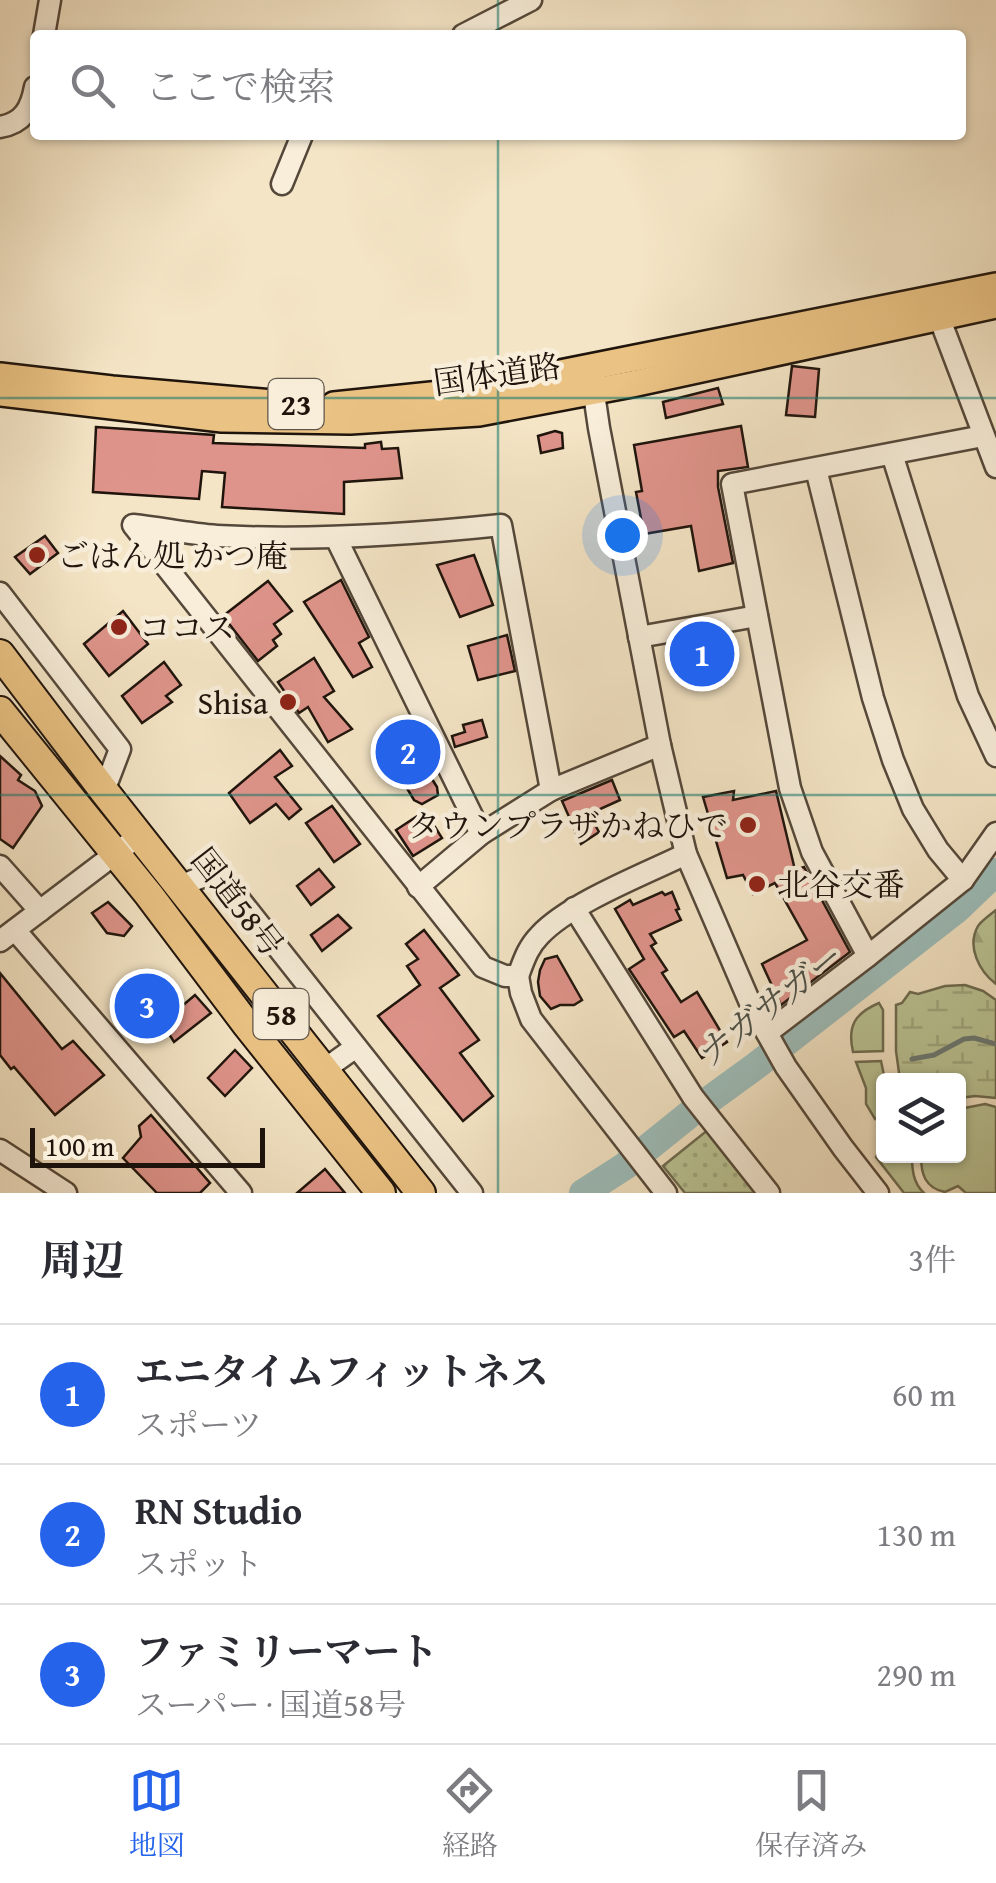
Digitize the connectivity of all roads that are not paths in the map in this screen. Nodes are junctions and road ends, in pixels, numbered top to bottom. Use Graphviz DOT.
graph roads {
  1 [pos="50,0"];
  2 [pos="532,0"];
  3 [pos="45,30"];
  4 [pos="473,30"];
  5 [pos="30,106"];
  6 [pos="0,127"];
  7 [pos="300,140"];
  8 [pos="282,184"];
  9 [pos="996,286"];
  10 [pos="996,304"];
  11 [pos="939,317"];
  12 [pos="0,376"];
  13 [pos="592,380"];
  14 [pos="0,393"];
  15 [pos="983,436"];
  16 [pos="892,454"];
  17 [pos="996,467"];
  18 [pos="816,469"];
  19 [pos="336,538"];
  20 [pos="0,592"];
  21 [pos="757,616"];
  22 [pos="639,637"];
  23 [pos="0,654"];
  24 [pos="0,711"];
  25 [pos="660,745"];
  26 [pos="996,756"];
  27 [pos="551,790"];
  28 [pos="104,791"];
  29 [pos="996,833"];
  30 [pos="481,834"];
  31 [pos="140,835"];
  32 [pos="686,854"];
  33 [pos="114,855"];
  34 [pos="0,866"];
  35 [pos="962,880"];
  36 [pos="180,886"];
  37 [pos="418,886"];
  38 [pos="574,908"];
  39 [pos="40,911"];
  40 [pos="8,935"];
  41 [pos="868,956"];
  42 [pos="518,976"];
  43 [pos="767,1033"];
  44 [pos="356,1047"];
  45 [pos="324,1068"];
  46 [pos="0,1150"];
  47 [pos="66,1193"];
  48 [pos="241,1193"];
  49 [pos="380,1193"];
  50 [pos="421,1193"];
  51 [pos="472,1193"];
  52 [pos="666,1193"];
  53 [pos="769,1193"];
  54 [pos="878,1193"];
  1 -- 3 [label="street"];
  2 -- 4 [label="street"];
  5 -- 6 [label="street"];
  7 -- 8 [label="street"];
  9 -- 13 [label="main road, 国体道路 / 23"];
  10 -- 11 [label="main road, 国体道路 / 23"];
  11 -- 13 [label="main road, 国体道路 / 23"];
  11 -- 15 [label="street"];
  12 -- 13 [label="main road, 国体道路 / 23"];
  13 -- 14 [label="main road, 国体道路 / 23"];
  13 -- 22 [label="street"];
  15 -- 16 [label="street"];
  15 -- 17 [label="street"];
  16 -- 18 [label="street"];
  16 -- 26 [label="street"];
  18 -- 21 [label="street"];
  18 -- 35 [label="street"];
  19 -- 27 [label="street"];
  19 -- 30 [label="street"];
  19 -- 37 [label="street"];
  20 -- 28 [label="street"];
  21 -- 22 [label="street"];
  21 -- 41 [label="street"];
  22 -- 25 [label="street"];
  23 -- 28 [label="highway, 国道58号 / 58"];
  24 -- 33 [label="highway, 国道58号 / 58"];
  25 -- 27 [label="street"];
  25 -- 32 [label="street"];
  27 -- 30 [label="street"];
  28 -- 31 [label="highway, 国道58号 / 58"];
  29 -- 35 [label="street"];
  30 -- 37 [label="street"];
  31 -- 33 [label="street"];
  31 -- 36 [label="highway, 国道58号 / 58"];
  32 -- 38 [label="street"];
  32 -- 43 [label="street"];
  33 -- 39 [label="street"];
  33 -- 49 [label="highway, 国道58号 / 58"];
  34 -- 39 [label="street"];
  35 -- 41 [label="street"];
  36 -- 44 [label="street"];
  36 -- 45 [label="highway, 国道58号 / 58"];
  37 -- 42 [label="street"];
  38 -- 42 [label="street"];
  38 -- 53 [label="street"];
  39 -- 40 [label="street"];
  40 -- 48 [label="street"];
  41 -- 43 [label="street"];
  42 -- 52 [label="street"];
  43 -- 54 [label="street"];
  44 -- 45 [label="street"];
  44 -- 51 [label="street"];
  45 -- 50 [label="highway, 国道58号 / 58"];
  46 -- 47 [label="street"];
}
